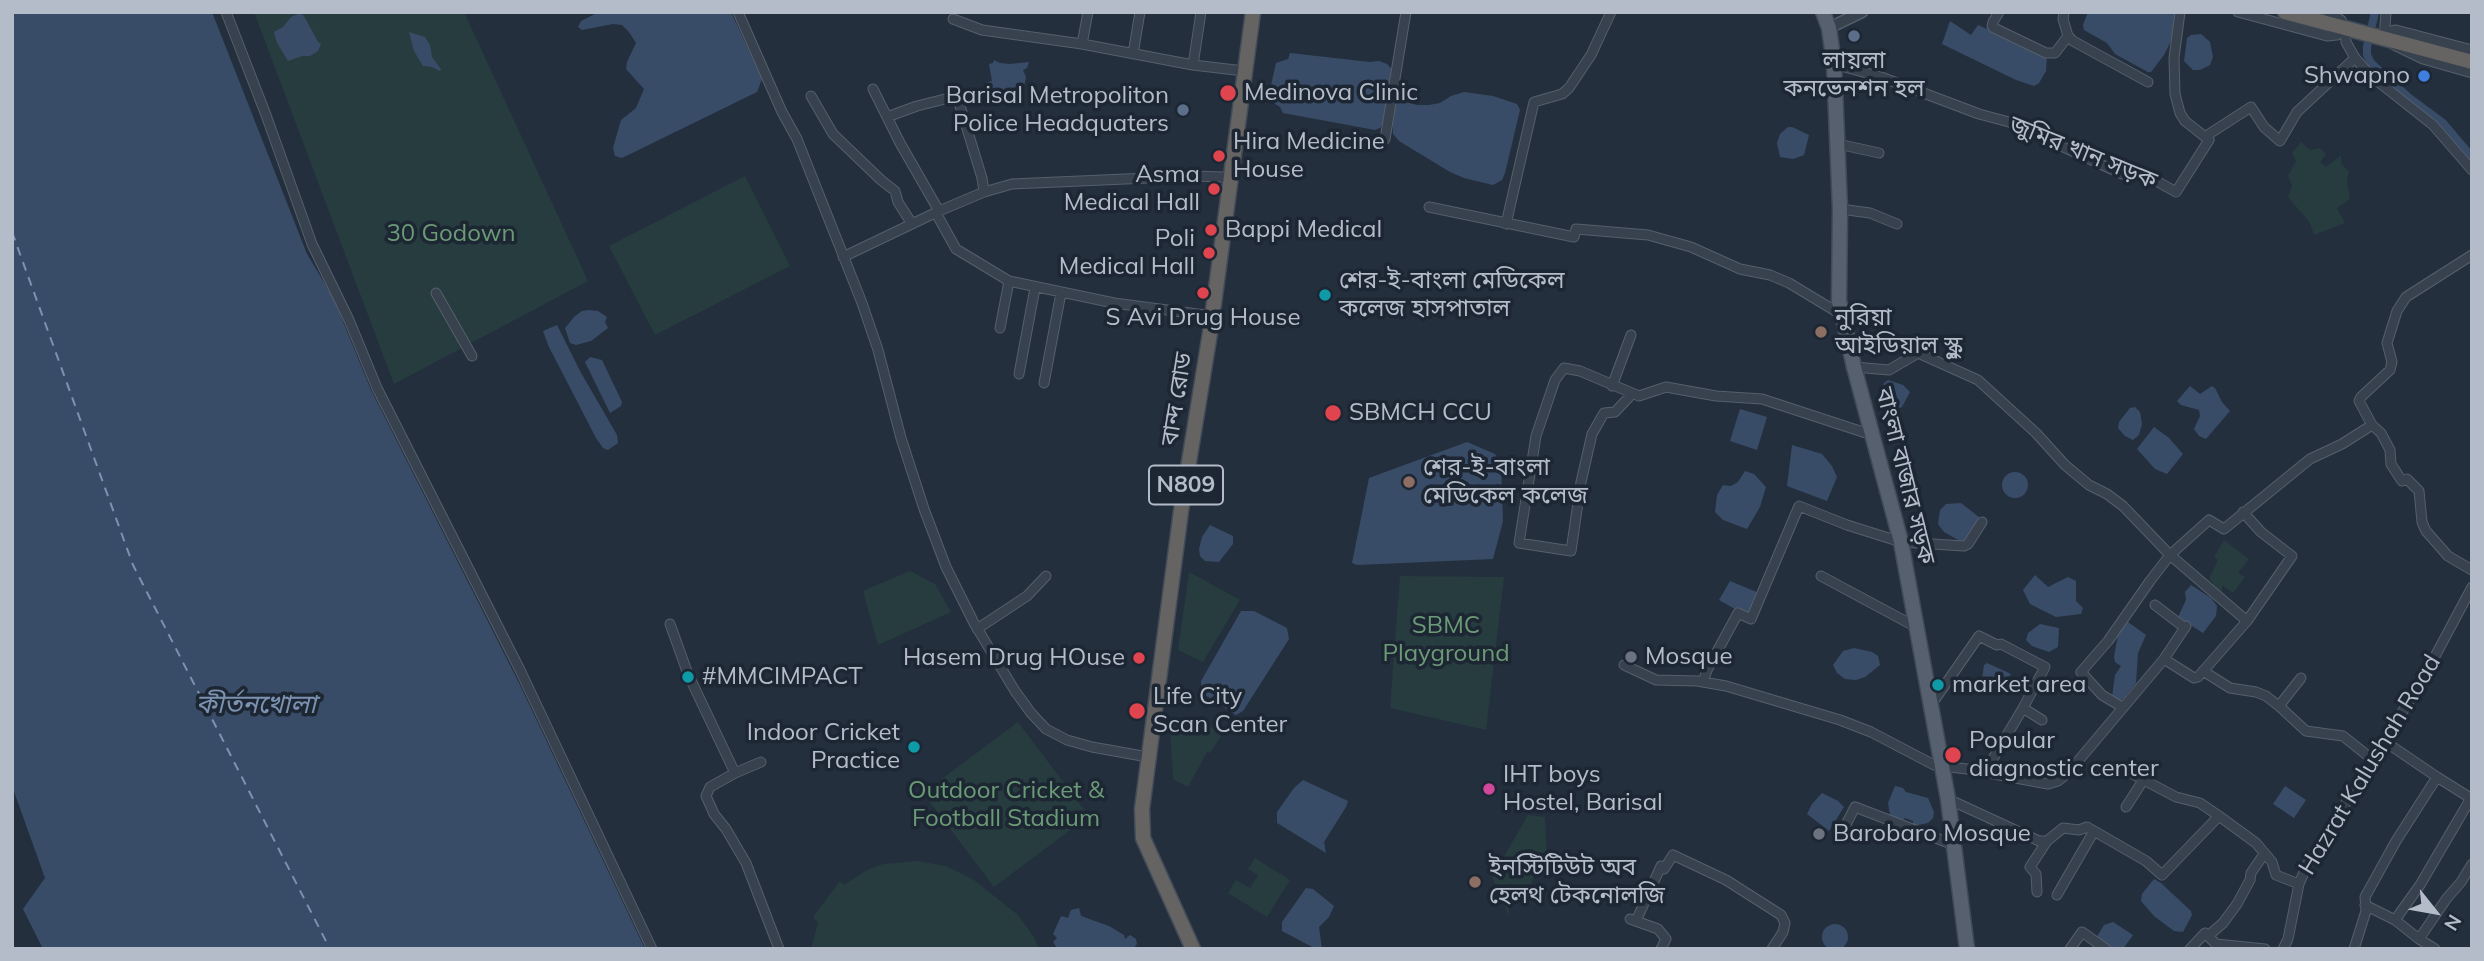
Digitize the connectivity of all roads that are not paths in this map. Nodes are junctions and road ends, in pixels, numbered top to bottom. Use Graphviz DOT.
graph roads {
  1 [pos="226,12"];
  2 [pos="738,12"];
  3 [pos="1088,12"];
  4 [pos="1140,12"];
  5 [pos="1201,12"];
  6 [pos="1246,12"];
  7 [pos="1253,12"];
  8 [pos="1406,12"];
  9 [pos="1611,12"];
  10 [pos="1823,12"];
  11 [pos="1862,12"];
  12 [pos="1999,12"];
  13 [pos="2064,12"];
  14 [pos="2180,12"];
  15 [pos="2238,12"];
  16 [pos="2285,12"];
  17 [pos="2328,12"];
  18 [pos="2386,12"];
  19 [pos="953,19"];
  20 [pos="1829,28"];
  21 [pos="2353,30"];
  22 [pos="2068,36"];
  23 [pos="2382,38"];
  24 [pos="2472,39"];
  25 [pos="1082,44"];
  26 [pos="1133,54"];
  27 [pos="2470,54"];
  28 [pos="2355,58"];
  29 [pos="1834,64"];
  30 [pos="1193,65"];
  31 [pos="1241,70"];
  32 [pos="2472,73"];
  33 [pos="2148,82"];
  34 [pos="873,89"];
  35 [pos="811,96"];
  36 [pos="887,117"];
  37 [pos="2206,136"];
  38 [pos="1385,139"];
  39 [pos="1838,144"];
  40 [pos="1879,153"];
  41 [pos="2472,170"];
  42 [pos="1223,177"];
  43 [pos="984,192"];
  44 [pos="1429,207"];
  45 [pos="1840,209"];
  46 [pos="937,212"];
  47 [pos="912,224"];
  48 [pos="1506,224"];
  49 [pos="1897,224"];
  50 [pos="2472,255"];
  51 [pos="842,257"];
  52 [pos="1009,281"];
  53 [pos="1035,288"];
  54 [pos="436,293"];
  55 [pos="1061,293"];
  56 [pos="1205,315"];
  57 [pos="1842,315"];
  58 [pos="1000,328"];
  59 [pos="1631,335"];
  60 [pos="472,356"];
  61 [pos="1854,367"];
  62 [pos="1019,374"];
  63 [pos="1044,383"];
  64 [pos="1612,386"];
  65 [pos="1632,394"];
  66 [pos="2372,425"];
  67 [pos="1191,434"];
  68 [pos="1872,435"];
  69 [pos="2243,512"];
  70 [pos="1982,522"];
  71 [pos="1901,542"];
  72 [pos="2170,555"];
  73 [pos="2472,570"];
  74 [pos="1046,576"];
  75 [pos="1821,576"];
  76 [pos="2472,587"];
  77 [pos="2155,605"];
  78 [pos="2247,621"];
  79 [pos="670,624"];
  80 [pos="1916,627"];
  81 [pos="978,629"];
  82 [pos="2164,659"];
  83 [pos="1624,665"];
  84 [pos="2203,671"];
  85 [pos="2301,678"];
  86 [pos="1703,682"];
  87 [pos="1931,705"];
  88 [pos="2279,706"];
  89 [pos="2023,708"];
  90 [pos="2122,708"];
  91 [pos="2042,720"];
  92 [pos="2385,741"];
  93 [pos="1144,756"];
  94 [pos="2373,760"];
  95 [pos="761,762"];
  96 [pos="1942,765"];
  97 [pos="2123,769"];
  98 [pos="1985,772"];
  99 [pos="735,773"];
  100 [pos="2437,777"];
  101 [pos="2144,779"];
  102 [pos="2471,798"];
  103 [pos="1948,799"];
  104 [pos="2126,807"];
  105 [pos="2219,816"];
  106 [pos="2094,831"];
  107 [pos="1839,838"];
  108 [pos="2047,841"];
  109 [pos="1954,845"];
  110 [pos="2264,854"];
  111 [pos="2472,864"];
  112 [pos="2299,884"];
  113 [pos="2037,891"];
  114 [pos="2057,895"];
  115 [pos="2365,905"];
  116 [pos="2395,919"];
  117 [pos="2208,936"];
  118 [pos="2419,939"];
  119 [pos="652,949"];
  120 [pos="779,949"];
  121 [pos="1184,949"];
  122 [pos="1193,949"];
  123 [pos="1661,949"];
  124 [pos="1772,949"];
  125 [pos="1967,949"];
  126 [pos="2070,949"];
  127 [pos="2106,949"];
  128 [pos="2190,949"];
  129 [pos="2265,949"];
  130 [pos="2283,949"];
  131 [pos="2354,949"];
  132 [pos="2435,949"];
  1 -- 119 [label="street"];
  2 -- 51 [label="street"];
  3 -- 25 [label="street"];
  4 -- 26 [label="street"];
  5 -- 30 [label="street"];
  6 -- 31 [label="highway, বান্দ রোড / N809"];
  7 -- 31 [label="highway, বান্দ রোড / N809"];
  8 -- 38 [label="street"];
  9 -- 48 [label="street"];
  10 -- 20 [label="main road, বাংলা বাজার সড়ক"];
  11 -- 20 [label="street"];
  12 -- 22 [label="street"];
  13 -- 22 [label="street"];
  14 -- 37 [label="street"];
  15 -- 21 [label="street"];
  16 -- 21 [label="highway"];
  17 -- 21 [label="street"];
  18 -- 23 [label="street"];
  19 -- 25 [label="street"];
  20 -- 29 [label="main road, বাংলা বাজার সড়ক"];
  21 -- 23 [label="highway"];
  21 -- 28 [label="street"];
  22 -- 33 [label="street"];
  23 -- 27 [label="highway"];
  23 -- 32 [label="street"];
  24 -- 27 [label="street"];
  25 -- 26 [label="street"];
  26 -- 30 [label="street"];
  28 -- 37 [label="street"];
  28 -- 41 [label="street"];
  29 -- 37 [label="street, জুমির খান সড়ক"];
  29 -- 39 [label="main road, বাংলা বাজার সড়ক"];
  30 -- 31 [label="street"];
  31 -- 42 [label="highway, বান্দ রোড / N809"];
  31 -- 67 [label="highway, বান্দ রোড / N809"];
  34 -- 36 [label="street"];
  35 -- 47 [label="street"];
  36 -- 43 [label="street"];
  36 -- 46 [label="street"];
  39 -- 40 [label="street"];
  39 -- 45 [label="main road, বাংলা বাজার সড়ক"];
  42 -- 43 [label="street"];
  42 -- 56 [label="highway, বান্দ রোড / N809"];
  43 -- 46 [label="street"];
  44 -- 48 [label="street"];
  45 -- 49 [label="street"];
  45 -- 57 [label="main road, বাংলা বাজার সড়ক"];
  46 -- 47 [label="street"];
  46 -- 52 [label="street"];
  47 -- 51 [label="street"];
  48 -- 57 [label="street"];
  50 -- 66 [label="street"];
  51 -- 81 [label="street"];
  52 -- 53 [label="street"];
  52 -- 58 [label="street"];
  53 -- 55 [label="street"];
  53 -- 62 [label="street"];
  54 -- 60 [label="street"];
  55 -- 56 [label="street"];
  55 -- 63 [label="street"];
  56 -- 67 [label="highway, বান্দ রোড / N809"];
  57 -- 61 [label="main road, বাংলা বাজার সড়ক"];
  59 -- 64 [label="street"];
  61 -- 68 [label="main road, বাংলা বাজার সড়ক"];
  61 -- 72 [label="street"];
  64 -- 65 [label="street"];
  64 -- 65 [label="street"];
  65 -- 68 [label="street"];
  66 -- 69 [label="street"];
  66 -- 73 [label="street"];
  67 -- 93 [label="highway, বান্দ রোড / N809"];
  68 -- 71 [label="main road, বাংলা বাজার সড়ক"];
  69 -- 72 [label="street"];
  69 -- 78 [label="street"];
  70 -- 71 [label="street"];
  71 -- 80 [label="main road, বাংলা বাজার সড়ক"];
  71 -- 86 [label="street"];
  72 -- 78 [label="street"];
  72 -- 90 [label="street"];
  74 -- 81 [label="street"];
  75 -- 80 [label="street"];
  76 -- 92 [label="street, Hazrat Kalushah Road"];
  77 -- 82 [label="street"];
  78 -- 84 [label="street"];
  79 -- 99 [label="street"];
  80 -- 87 [label="main road, বাংলা বাজার সড়ক"];
  81 -- 93 [label="street"];
  82 -- 84 [label="street"];
  82 -- 90 [label="street"];
  83 -- 86 [label="street"];
  84 -- 88 [label="street"];
  85 -- 88 [label="street"];
  86 -- 96 [label="street"];
  87 -- 89 [label="street"];
  87 -- 96 [label="main road, বাংলা বাজার সড়ক"];
  88 -- 94 [label="street"];
  89 -- 91 [label="street"];
  89 -- 98 [label="street"];
  90 -- 98 [label="street"];
  92 -- 94 [label="street, Hazrat Kalushah Road"];
  92 -- 100 [label="street"];
  93 -- 121 [label="highway, বান্দ রোড / N809"];
  93 -- 122 [label="highway, বান্দ রোড / N809"];
  94 -- 112 [label="street, Hazrat Kalushah Road"];
  95 -- 99 [label="street"];
  96 -- 98 [label="street"];
  96 -- 103 [label="main road, বাংলা বাজার সড়ক"];
  97 -- 101 [label="street"];
  99 -- 120 [label="street"];
  100 -- 102 [label="street"];
  100 -- 115 [label="street"];
  101 -- 104 [label="street"];
  101 -- 105 [label="street"];
  102 -- 116 [label="street"];
  103 -- 108 [label="street"];
  103 -- 109 [label="main road, বাংলা বাজার সড়ক"];
  105 -- 106 [label="street"];
  105 -- 110 [label="street"];
  106 -- 108 [label="street"];
  106 -- 114 [label="street"];
  107 -- 109 [label="street"];
  108 -- 113 [label="street"];
  109 -- 125 [label="main road, বাংলা বাজার সড়ক"];
  110 -- 112 [label="street"];
  110 -- 117 [label="street"];
  111 -- 118 [label="street"];
  112 -- 130 [label="street, Hazrat Kalushah Road"];
  115 -- 116 [label="street"];
  115 -- 131 [label="street"];
  116 -- 118 [label="street"];
  117 -- 128 [label="street"];
  117 -- 129 [label="street"];
  118 -- 132 [label="street"];
  123 -- 124 [label="street"];
  126 -- 127 [label="street"];
}
